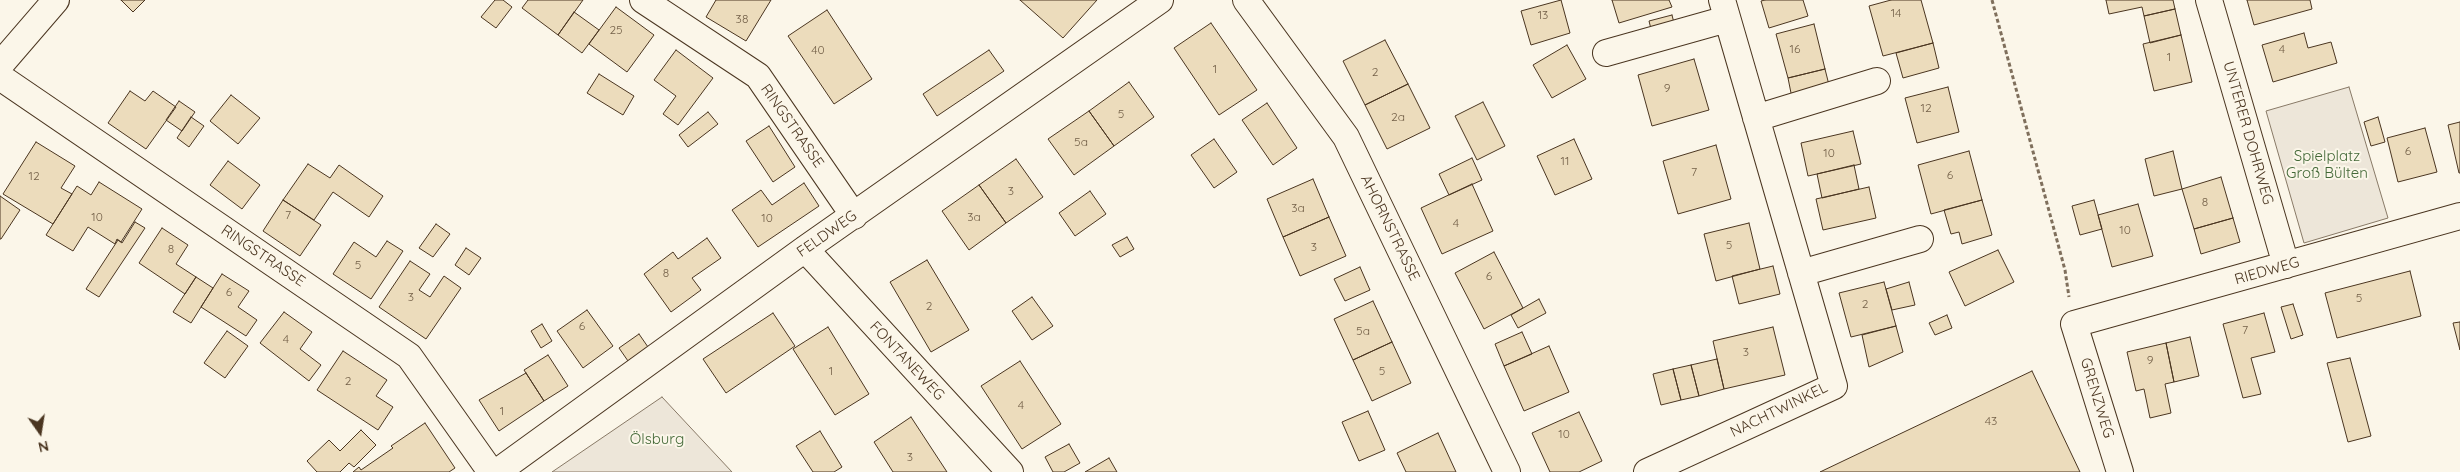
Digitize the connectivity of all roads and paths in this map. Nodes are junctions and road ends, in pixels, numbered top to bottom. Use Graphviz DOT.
graph roads {
  1 [pos="56,0"];
  2 [pos="643,0"];
  3 [pos="1246,0"];
  4 [pos="1992,0"];
  5 [pos="2209,0"];
  6 [pos="1157,1"];
  7 [pos="1724,10"];
  8 [pos="1606,53"];
  9 [pos="0,65"];
  10 [pos="0,77"];
  11 [pos="1877,81"];
  12 [pos="1756,118"];
  13 [pos="854,216"];
  14 [pos="2460,216"];
  15 [pos="1920,239"];
  16 [pos="805,250"];
  17 [pos="2286,266"];
  18 [pos="1801,273"];
  19 [pos="2074,324"];
  20 [pos="490,472"];
  21 [pos="497,472"];
  22 [pos="1010,472"];
  23 [pos="1507,472"];
  24 [pos="1648,472"];
  25 [pos="2120,472"];
  1 -- 9 [label="street"];
  2 -- 13 [label="street, RINGSTRASSE"];
  3 -- 23 [label="street, AHORNSTRASSE"];
  4 -- 19 [label="path"];
  5 -- 17 [label="street, UNTERER DOHRWEG"];
  6 -- 13 [label="street, FELDWEG"];
  7 -- 8 [label="street, NACHTWINKEL"];
  7 -- 12 [label="street, NACHTWINKEL"];
  10 -- 20 [label="street, RINGSTRASSE"];
  11 -- 12 [label="street"];
  12 -- 18 [label="street, NACHTWINKEL"];
  13 -- 16 [label="street, FELDWEG"];
  14 -- 17 [label="street, RIEDWEG"];
  15 -- 18 [label="street"];
  16 -- 21 [label="street, FELDWEG"];
  16 -- 22 [label="street, FONTANEWEG"];
  17 -- 19 [label="street, RIEDWEG"];
  18 -- 24 [label="street, NACHTWINKEL"];
  19 -- 25 [label="street, GRENZWEG"];
}
